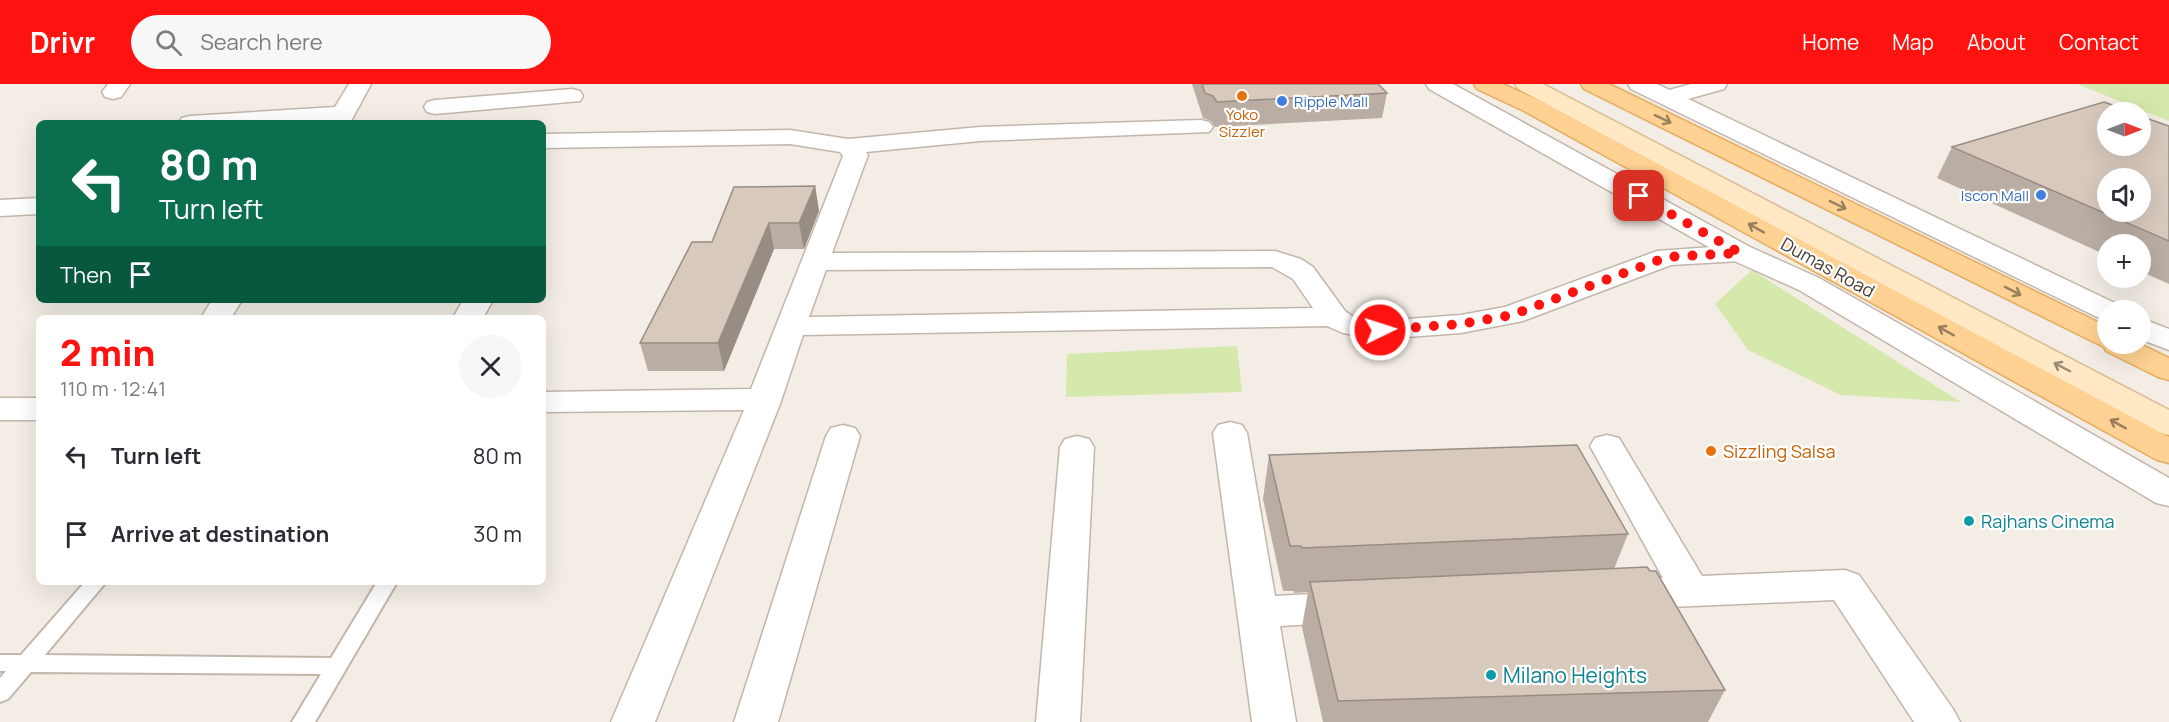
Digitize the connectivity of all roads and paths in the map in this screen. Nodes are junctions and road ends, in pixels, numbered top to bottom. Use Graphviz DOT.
graph roads {
  1 [pos="360,84"];
  2 [pos="449,84"];
  3 [pos="1437,84"];
  4 [pos="1485,84"];
  5 [pos="1526,84"];
  6 [pos="1554,84"];
  7 [pos="1592,84"];
  8 [pos="1639,84"];
  9 [pos="1716,84"];
  10 [pos="572,96"];
  11 [pos="1670,97"];
  12 [pos="430,115"];
  13 [pos="341,119"];
  14 [pos="303,120"];
  15 [pos="1201,128"];
  16 [pos="546,141"];
  17 [pos="848,146"];
  18 [pos="36,206"];
  19 [pos="0,208"];
  20 [pos="1740,253"];
  21 [pos="814,262"];
  22 [pos="2097,306"];
  23 [pos="1334,317"];
  24 [pos="790,326"];
  25 [pos="2151,332"];
  26 [pos="2097,334"];
  27 [pos="2169,341"];
  28 [pos="2137,354"];
  29 [pos="2169,370"];
  30 [pos="763,399"];
  31 [pos="546,402"];
  32 [pos="2169,402"];
  33 [pos="0,409"];
  34 [pos="36,409"];
  35 [pos="2169,424"];
  36 [pos="1230,433"];
  37 [pos="843,436"];
  38 [pos="1607,446"];
  39 [pos="1077,447"];
  40 [pos="2169,452"];
  41 [pos="2169,494"];
  42 [pos="93,585"];
  43 [pos="385,585"];
  44 [pos="1690,590"];
  45 [pos="1585,596"];
  46 [pos="1385,605"];
  47 [pos="1256,612"];
  48 [pos="0,663"];
  49 [pos="25,664"];
  50 [pos="336,666"];
  51 [pos="0,693"];
  52 [pos="303,722"];
  53 [pos="633,722"];
  54 [pos="756,722"];
  55 [pos="1058,722"];
  56 [pos="1274,722"];
  57 [pos="1938,722"];
  1 -- 13 [label="street"];
  2 -- 12 [label="street"];
  3 -- 20 [label="street"];
  40 -- 4 [label="main road, Dumas Road, one-way"];
  35 -- 5 [label="main road, one-way"];
  6 -- 32 [label="main road"];
  7 -- 26 [label="main road, one-way"];
  8 -- 11 [label="street"];
  9 -- 11 [label="street"];
  10 -- 12 [label="street"];
  11 -- 22 [label="street"];
  13 -- 14 [label="street"];
  15 -- 17 [label="street"];
  16 -- 17 [label="street"];
  17 -- 21 [label="street"];
  18 -- 19 [label="street"];
  20 -- 23 [label="street"];
  20 -- 41 [label="street"];
  21 -- 23 [label="street"];
  21 -- 24 [label="street"];
  23 -- 24 [label="street"];
  24 -- 30 [label="street"];
  25 -- 27 [label="street"];
  28 -- 29 [label="main road"];
  30 -- 31 [label="street"];
  30 -- 53 [label="street"];
  33 -- 34 [label="street"];
  36 -- 47 [label="street"];
  37 -- 54 [label="street"];
  38 -- 44 [label="street"];
  39 -- 55 [label="street"];
  42 -- 49 [label="lane"];
  43 -- 50 [label="lane"];
  44 -- 45 [label="street"];
  44 -- 57 [label="street"];
  46 -- 47 [label="street"];
  47 -- 56 [label="street"];
  48 -- 49 [label="lane"];
  49 -- 50 [label="lane"];
  49 -- 51 [label="lane"];
  50 -- 52 [label="lane"];
}
